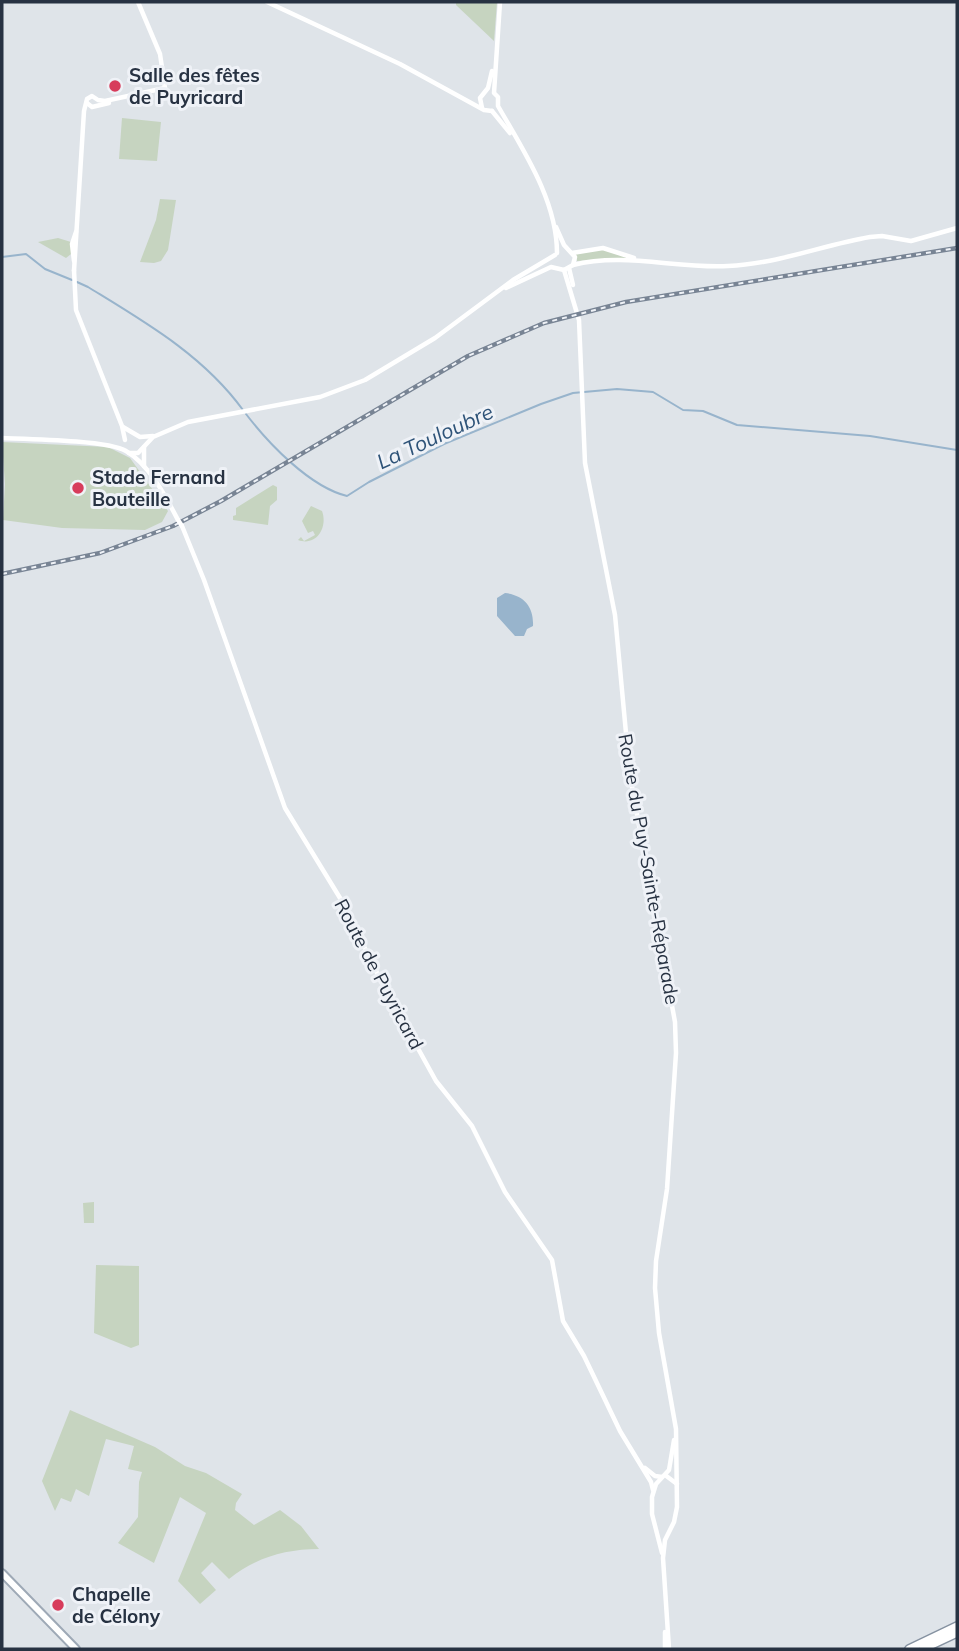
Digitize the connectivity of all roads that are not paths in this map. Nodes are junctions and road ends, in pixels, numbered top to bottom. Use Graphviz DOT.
graph roads {
  1 [pos="138,2"];
  2 [pos="267,2"];
  3 [pos="500,2"];
  4 [pos="498,43"];
  5 [pos="494,93"];
  6 [pos="482,96"];
  7 [pos="116,98"];
  8 [pos="98,100"];
  9 [pos="464,100"];
  10 [pos="91,105"];
  11 [pos="498,106"];
  12 [pos="482,108"];
  13 [pos="492,111"];
  14 [pos="521,148"];
  15 [pos="550,214"];
  16 [pos="957,228"];
  17 [pos="571,251"];
  18 [pos="556,254"];
  19 [pos="648,261"];
  20 [pos="566,268"];
  21 [pos="497,292"];
  22 [pos="122,426"];
  23 [pos="163,432"];
  24 [pos="133,434"];
  25 [pos="140,437"];
  26 [pos="2,438"];
  27 [pos="125,440"];
  28 [pos="111,446"];
  29 [pos="143,449"];
  30 [pos="128,452"];
  31 [pos="143,467"];
  32 [pos="676,1429"];
  33 [pos="642,1465"];
  34 [pos="664,1476"];
  35 [pos="677,1484"];
  36 [pos="653,1490"];
  37 [pos="658,1533"];
  38 [pos="668,1534"];
  39 [pos="663,1558"];
  40 [pos="2,1574"];
  41 [pos="957,1626"];
  42 [pos="957,1633"];
  43 [pos="75,1649"];
  44 [pos="667,1649"];
  45 [pos="909,1649"];
  46 [pos="923,1649"];
  1 -- 7 [label="main road"];
  2 -- 9 [label="main road"];
  3 -- 4 [label="main road"];
  4 -- 5 [label="main road"];
  4 -- 6 [label="main road"];
  5 -- 6 [label="main road"];
  5 -- 11 [label="main road"];
  6 -- 9 [label="main road"];
  6 -- 12 [label="main road"];
  7 -- 8 [label="main road"];
  7 -- 10 [label="main road"];
  8 -- 10 [label="main road"];
  8 -- 10 [label="main road"];
  9 -- 12 [label="main road"];
  10 -- 22 [label="main road"];
  11 -- 13 [label="main road"];
  11 -- 14 [label="main road"];
  12 -- 13 [label="main road"];
  13 -- 14 [label="main road"];
  14 -- 15 [label="main road"];
  15 -- 17 [label="main road"];
  15 -- 18 [label="main road"];
  16 -- 19 [label="main road"];
  17 -- 18 [label="main road"];
  17 -- 19 [label="main road"];
  17 -- 20 [label="main road"];
  18 -- 20 [label="main road"];
  18 -- 21 [label="main road"];
  19 -- 20 [label="main road"];
  20 -- 21 [label="main road"];
  20 -- 32 [label="main road, Route du Puy-Sainte-Réparade"];
  21 -- 23 [label="main road"];
  22 -- 24 [label="main road"];
  22 -- 27 [label="main road"];
  23 -- 25 [label="main road"];
  23 -- 29 [label="main road"];
  24 -- 25 [label="main road"];
  24 -- 27 [label="main road"];
  25 -- 29 [label="main road"];
  26 -- 28 [label="main road"];
  27 -- 28 [label="main road"];
  27 -- 30 [label="main road"];
  28 -- 30 [label="main road"];
  29 -- 30 [label="main road"];
  29 -- 31 [label="main road, Route de Puyricard"];
  30 -- 31 [label="main road, Route de Puyricard"];
  31 -- 33 [label="main road, Route de Puyricard, bridge"];
  32 -- 34 [label="main road, Route du Puy-Sainte-Réparade"];
  32 -- 35 [label="main road, Route du Puy-Sainte-Réparade"];
  33 -- 34 [label="main road, Route de Puyricard"];
  33 -- 36 [label="main road, Route de Puyricard"];
  34 -- 35 [label="main road, Route de Puyricard"];
  34 -- 36 [label="main road"];
  35 -- 38 [label="main road, Route de Puyricard"];
  36 -- 37 [label="main road, Route de Puyricard"];
  37 -- 38 [label="main road"];
  37 -- 39 [label="main road, Route de Puyricard"];
  38 -- 39 [label="main road, Route de Puyricard"];
  39 -- 44 [label="main road, Route de Puyricard"];
  40 -- 43 [label="main road"];
  41 -- 45 [label="highway"];
  42 -- 46 [label="highway"];
}
